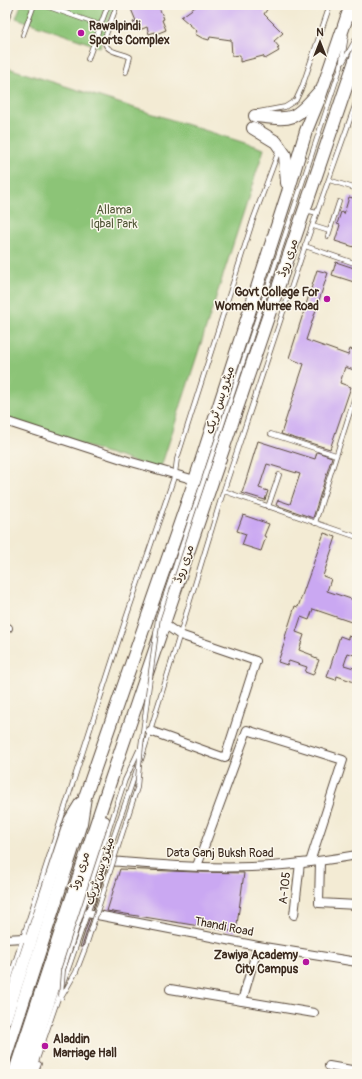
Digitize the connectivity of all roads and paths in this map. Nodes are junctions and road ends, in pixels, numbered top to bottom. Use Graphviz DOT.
graph roads {
  1 [pos="12,5"];
  2 [pos="34,5"];
  3 [pos="43,5"];
  4 [pos="108,5"];
  5 [pos="118,5"];
  6 [pos="330,5"];
  7 [pos="351,5"];
  8 [pos="355,5"];
  9 [pos="5,24"];
  10 [pos="100,26"];
  11 [pos="23,35"];
  12 [pos="357,37"];
  13 [pos="357,56"];
  14 [pos="88,59"];
  15 [pos="341,66"];
  16 [pos="126,72"];
  17 [pos="325,84"];
  18 [pos="357,100"];
  19 [pos="252,116"];
  20 [pos="253,128"];
  21 [pos="280,147"];
  22 [pos="329,180"];
  23 [pos="357,189"];
  24 [pos="288,192"];
  25 [pos="339,202"];
  26 [pos="304,210"];
  27 [pos="318,212"];
  28 [pos="313,226"];
  29 [pos="329,231"];
  30 [pos="328,236"];
  31 [pos="305,246"];
  32 [pos="357,264"];
  33 [pos="357,390"];
  34 [pos="5,421"];
  35 [pos="271,434"];
  36 [pos="336,455"];
  37 [pos="175,474"];
  38 [pos="279,476"];
  39 [pos="195,480"];
  40 [pos="224,492"];
  41 [pos="268,507"];
  42 [pos="315,523"];
  43 [pos="357,537"];
  44 [pos="164,624"];
  45 [pos="180,635"];
  46 [pos="150,731"];
  47 [pos="141,746"];
  48 [pos="85,797"];
  49 [pos="105,797"];
  50 [pos="357,855"];
  51 [pos="106,861"];
  52 [pos="320,861"];
  53 [pos="310,862"];
  54 [pos="300,863"];
  55 [pos="197,866"];
  56 [pos="357,905"];
  57 [pos="87,914"];
  58 [pos="294,915"];
  59 [pos="24,938"];
  60 [pos="5,939"];
  61 [pos="258,946"];
  62 [pos="357,962"];
  63 [pos="170,988"];
  64 [pos="5,993"];
  65 [pos="61,998"];
  66 [pos="242,1001"];
  67 [pos="314,1013"];
  68 [pos="5,1019"];
  69 [pos="5,1058"];
  70 [pos="329,1066"];
  71 [pos="357,1071"];
  72 [pos="14,1074"];
  73 [pos="25,1074"];
  74 [pos="34,1074"];
  1 -- 9 [label="lane"];
  2 -- 11 [label="lane"];
  3 -- 10 [label="lane"];
  4 -- 10 [label="lane"];
  5 -- 16 [label="lane"];
  6 -- 19 [label="lane"];
  7 -- 17 [label="main road, مری روڈ"];
  8 -- 15 [label="lane, میٹرو بس ٹریک"];
  10 -- 14 [label="lane"];
  12 -- 15 [label="lane, میٹرو بس ٹریک"];
  13 -- 26 [label="main road, مری روڈ"];
  15 -- 47 [label="lane, میٹرو بس ٹریک, bridge"];
  17 -- 19 [label="main road, مری روڈ"];
  17 -- 24 [label="main road, مری روڈ"];
  18 -- 22 [label="lane"];
  20 -- 21 [label="main road"];
  21 -- 24 [label="main road"];
  21 -- 37 [label="lane"];
  22 -- 23 [label="lane"];
  22 -- 27 [label="lane"];
  24 -- 39 [label="main road, مری روڈ"];
  25 -- 29 [label="lane"];
  26 -- 27 [label="lane"];
  26 -- 44 [label="main road, مری روڈ"];
  27 -- 28 [label="lane"];
  28 -- 29 [label="lane"];
  28 -- 31 [label="lane"];
  29 -- 30 [label="lane"];
  31 -- 32 [label="lane"];
  31 -- 40 [label="lane"];
  33 -- 36 [label="lane"];
  34 -- 37 [label="street"];
  35 -- 36 [label="lane"];
  36 -- 42 [label="lane"];
  37 -- 39 [label="street"];
  37 -- 59 [label="lane"];
  38 -- 41 [label="lane"];
  39 -- 48 [label="main road, مری روڈ"];
  40 -- 41 [label="lane"];
  40 -- 45 [label="lane"];
  41 -- 42 [label="lane"];
  42 -- 43 [label="lane"];
  44 -- 45 [label="street"];
  44 -- 49 [label="main road, مری روڈ"];
  45 -- 46 [label="lane"];
  45 -- 46 [label="street"];
  46 -- 51 [label="lane"];
  47 -- 65 [label="lane, میٹرو بس ٹریک, bridge"];
  47 -- 65 [label="lane, میٹرو بس ٹریک, bridge"];
  48 -- 68 [label="main road"];
  48 -- 69 [label="main road, مری روڈ"];
  49 -- 72 [label="main road, مری روڈ"];
  49 -- 73 [label="main road"];
  50 -- 52 [label="street, Data Ganj Buksh Road"];
  51 -- 55 [label="street, Data Ganj Buksh Road"];
  51 -- 57 [label="lane"];
  52 -- 53 [label="street, Data Ganj Buksh Road"];
  52 -- 56 [label="street"];
  53 -- 54 [label="street, Data Ganj Buksh Road"];
  53 -- 55 [label="street"];
  54 -- 55 [label="street, Data Ganj Buksh Road"];
  54 -- 58 [label="street, A-105"];
  57 -- 61 [label="street, Thandi Road"];
  57 -- 74 [label="lane"];
  59 -- 60 [label="street"];
  59 -- 64 [label="lane"];
  61 -- 62 [label="street, Thandi Road"];
  61 -- 66 [label="street"];
  63 -- 66 [label="street"];
  65 -- 74 [label="lane, میٹرو بس ٹریک"];
  66 -- 67 [label="street"];
  70 -- 71 [label="street"];
}
